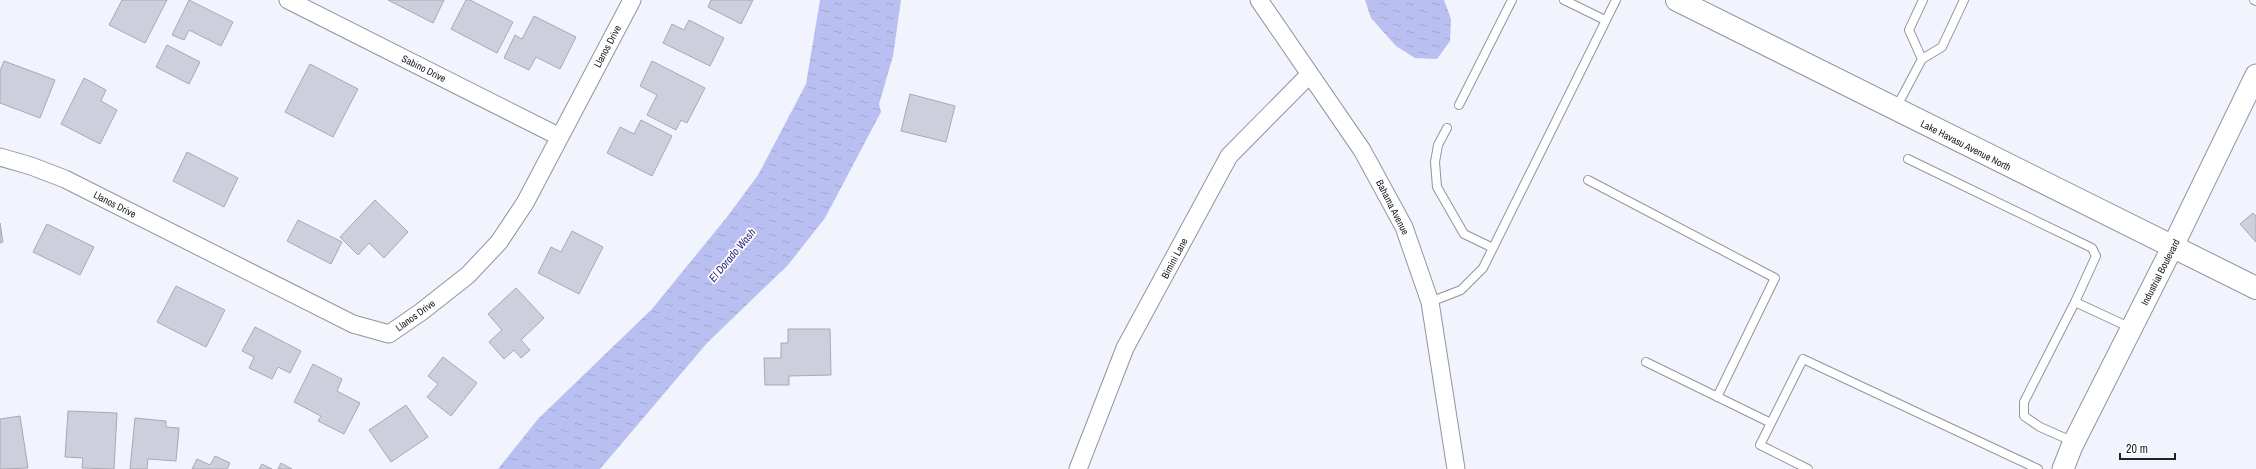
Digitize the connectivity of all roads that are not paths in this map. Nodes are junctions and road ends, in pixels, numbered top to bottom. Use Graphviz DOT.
graph roads {
  1 [pos="288,0"];
  2 [pos="632,0"];
  3 [pos="1259,0"];
  4 [pos="1512,0"];
  5 [pos="1564,0"];
  6 [pos="1616,0"];
  7 [pos="1677,0"];
  8 [pos="1923,0"];
  9 [pos="1964,0"];
  10 [pos="1605,20"];
  11 [pos="1922,59"];
  12 [pos="1310,74"];
  13 [pos="2253,87"];
  14 [pos="1459,106"];
  15 [pos="1896,109"];
  16 [pos="1447,128"];
  17 [pos="560,137"];
  18 [pos="0,157"];
  19 [pos="1908,160"];
  20 [pos="1588,180"];
  21 [pos="1493,248"];
  22 [pos="2172,248"];
  23 [pos="2256,288"];
  24 [pos="1430,302"];
  25 [pos="2075,302"];
  26 [pos="2131,328"];
  27 [pos="1646,362"];
  28 [pos="1717,397"];
  29 [pos="1771,424"];
  30 [pos="2074,442"];
  31 [pos="1078,469"];
  32 [pos="1456,469"];
  33 [pos="1808,469"];
  34 [pos="2038,469"];
  35 [pos="2063,469"];
  1 -- 17 [label="street, Sabino Drive"];
  2 -- 17 [label="street, Llanos Drive"];
  3 -- 12 [label="street, Bahama Avenue"];
  4 -- 14 [label="lane"];
  5 -- 10 [label="lane"];
  6 -- 10 [label="lane"];
  7 -- 15 [label="main road, Lake Havasu Avenue North"];
  8 -- 11 [label="lane"];
  9 -- 11 [label="lane"];
  10 -- 21 [label="lane"];
  11 -- 15 [label="lane"];
  12 -- 24 [label="street, Bahama Avenue"];
  12 -- 31 [label="street, Bimini Lane"];
  13 -- 22 [label="street, Industrial Boulevard"];
  15 -- 22 [label="main road, Lake Havasu Avenue North"];
  16 -- 21 [label="lane"];
  17 -- 18 [label="street, Llanos Drive"];
  19 -- 25 [label="lane"];
  20 -- 28 [label="lane"];
  21 -- 24 [label="lane"];
  22 -- 23 [label="main road, Lake Havasu Avenue North"];
  22 -- 26 [label="street, Industrial Boulevard"];
  24 -- 32 [label="street, Bahama Avenue"];
  25 -- 26 [label="lane"];
  25 -- 30 [label="lane"];
  26 -- 30 [label="street, Industrial Boulevard"];
  27 -- 28 [label="lane"];
  28 -- 29 [label="lane"];
  29 -- 33 [label="lane"];
  29 -- 34 [label="lane"];
  30 -- 35 [label="street, Industrial Boulevard"];
}
